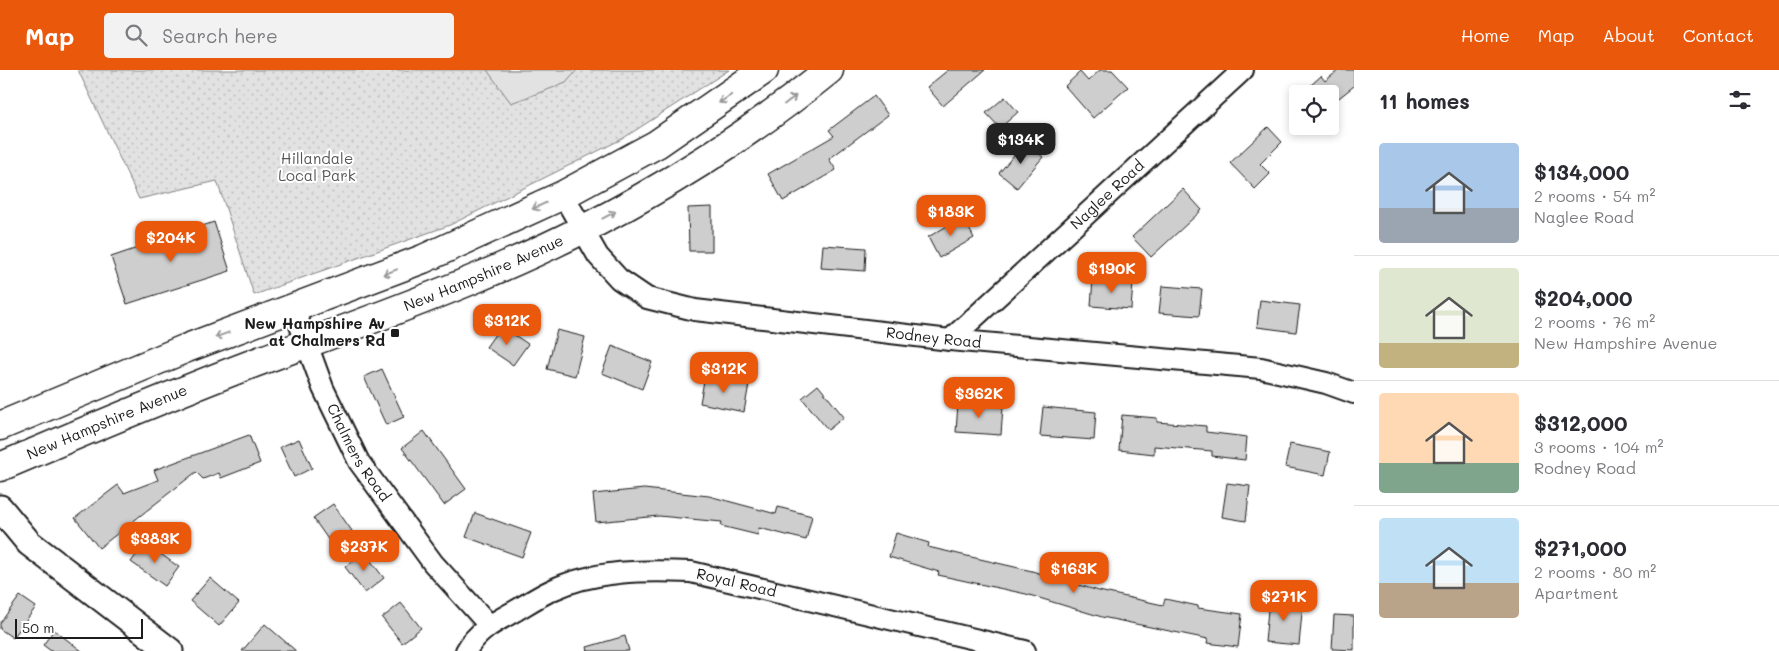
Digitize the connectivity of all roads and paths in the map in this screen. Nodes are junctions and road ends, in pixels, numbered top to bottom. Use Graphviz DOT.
graph roads {
  1 [pos="764,70"];
  2 [pos="829,70"];
  3 [pos="1243,70"];
  4 [pos="563,195"];
  5 [pos="582,230"];
  6 [pos="294,308"];
  7 [pos="950,340"];
  8 [pos="306,344"];
  9 [pos="1354,393"];
  10 [pos="0,426"];
  11 [pos="0,467"];
  12 [pos="0,508"];
  13 [pos="489,625"];
  14 [pos="170,651"];
  15 [pos="466,651"];
  16 [pos="1025,651"];
  1 -- 4 [label="main road, one-way"];
  5 -- 2 [label="main road, New Hampshire Avenue, one-way"];
  3 -- 7 [label="street, Naglee Road"];
  4 -- 5 [label="street, Rodney Road"];
  4 -- 6 [label="main road, one-way"];
  5 -- 7 [label="street, Rodney Road"];
  5 -- 8 [label="main road, New Hampshire Avenue"];
  6 -- 8 [label="street, Chalmers Road"];
  6 -- 10 [label="main road, one-way"];
  7 -- 9 [label="street, Rodney Road"];
  8 -- 11 [label="main road, New Hampshire Avenue"];
  8 -- 13 [label="street, Chalmers Road"];
  12 -- 14 [label="street"];
  13 -- 15 [label="street, Royal Road"];
  13 -- 16 [label="street, Royal Road"];
}
